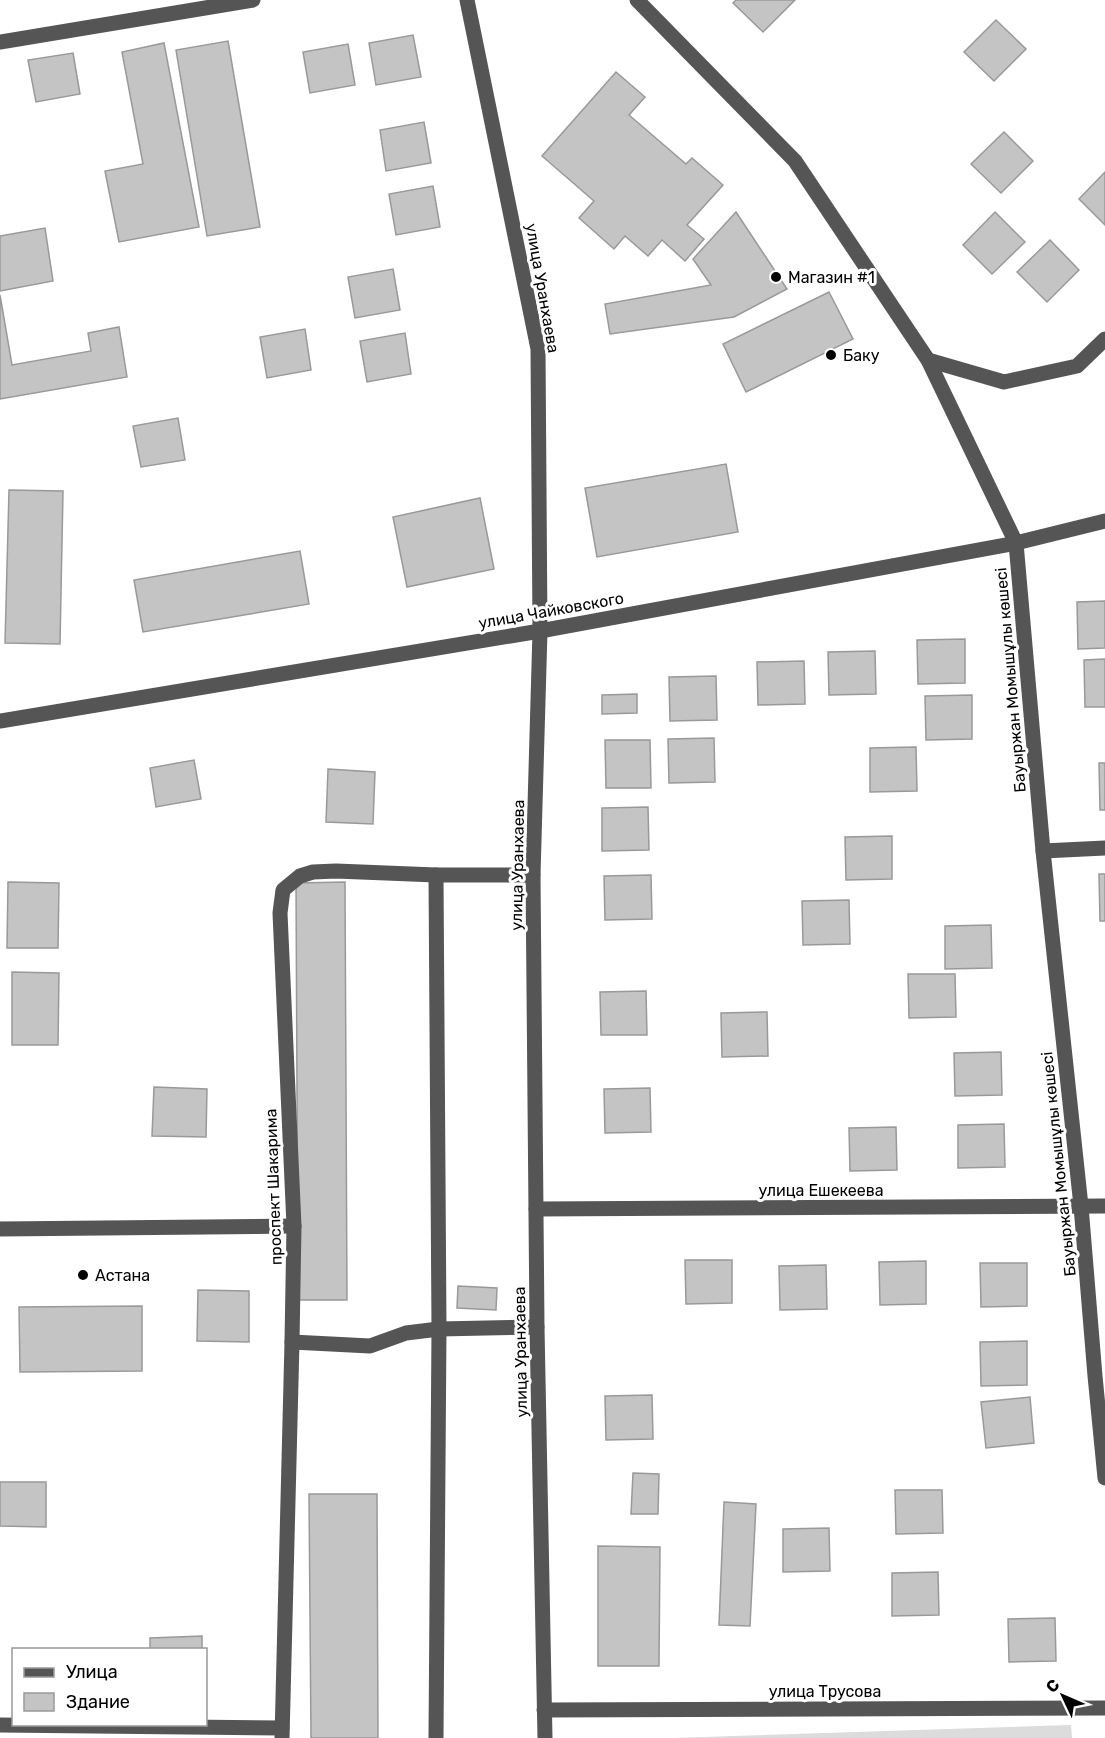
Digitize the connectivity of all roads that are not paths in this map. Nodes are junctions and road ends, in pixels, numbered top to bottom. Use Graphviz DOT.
graph roads {
  1 [pos="253,0"];
  2 [pos="467,0"];
  3 [pos="637,0"];
  4 [pos="0,42"];
  5 [pos="1105,339"];
  6 [pos="928,360"];
  7 [pos="1105,522"];
  8 [pos="1016,543"];
  9 [pos="540,631"];
  10 [pos="0,721"];
  11 [pos="1105,848"];
  12 [pos="1043,851"];
  13 [pos="436,875"];
  14 [pos="533,875"];
  15 [pos="1081,1206"];
  16 [pos="1105,1206"];
  17 [pos="536,1209"];
  18 [pos="294,1226"];
  19 [pos="0,1229"];
  20 [pos="537,1327"];
  21 [pos="439,1329"];
  22 [pos="292,1342"];
  23 [pos="1105,1478"];
  24 [pos="1105,1708"];
  25 [pos="544,1710"];
  26 [pos="35,1726"];
  27 [pos="282,1733"];
  28 [pos="436,1738"];
  29 [pos="545,1738"];
  1 -- 4 [label="street"];
  2 -- 9 [label="street, улица Уранхаева"];
  3 -- 6 [label="street, Бауыржан Момышұлы көшесі"];
  5 -- 6 [label="street"];
  6 -- 8 [label="street, Бауыржан Момышұлы көшесі"];
  7 -- 8 [label="street, улица Чайковского"];
  8 -- 9 [label="street, улица Чайковского"];
  8 -- 12 [label="street, Бауыржан Момышұлы көшесі"];
  9 -- 10 [label="street, улица Чайковского"];
  9 -- 14 [label="street, улица Уранхаева"];
  11 -- 12 [label="street"];
  12 -- 15 [label="street, Бауыржан Момышұлы көшесі"];
  13 -- 14 [label="street, проспект Шакарима"];
  13 -- 18 [label="street, проспект Шакарима"];
  13 -- 21 [label="street"];
  14 -- 17 [label="street, улица Уранхаева"];
  15 -- 16 [label="street, улица Ешекеева"];
  15 -- 17 [label="street, улица Ешекеева"];
  15 -- 23 [label="street, Бауыржан Момышұлы көшесі"];
  17 -- 20 [label="street, улица Уранхаева"];
  18 -- 19 [label="street"];
  18 -- 22 [label="street, проспект Шакарима"];
  20 -- 21 [label="street"];
  20 -- 25 [label="street, улица Уранхаева"];
  21 -- 22 [label="street"];
  21 -- 28 [label="street"];
  22 -- 27 [label="street, проспект Шакарима"];
  24 -- 25 [label="street, улица Трусова"];
  25 -- 29 [label="street, улица Уранхаева"];
  26 -- 27 [label="street"];
}
